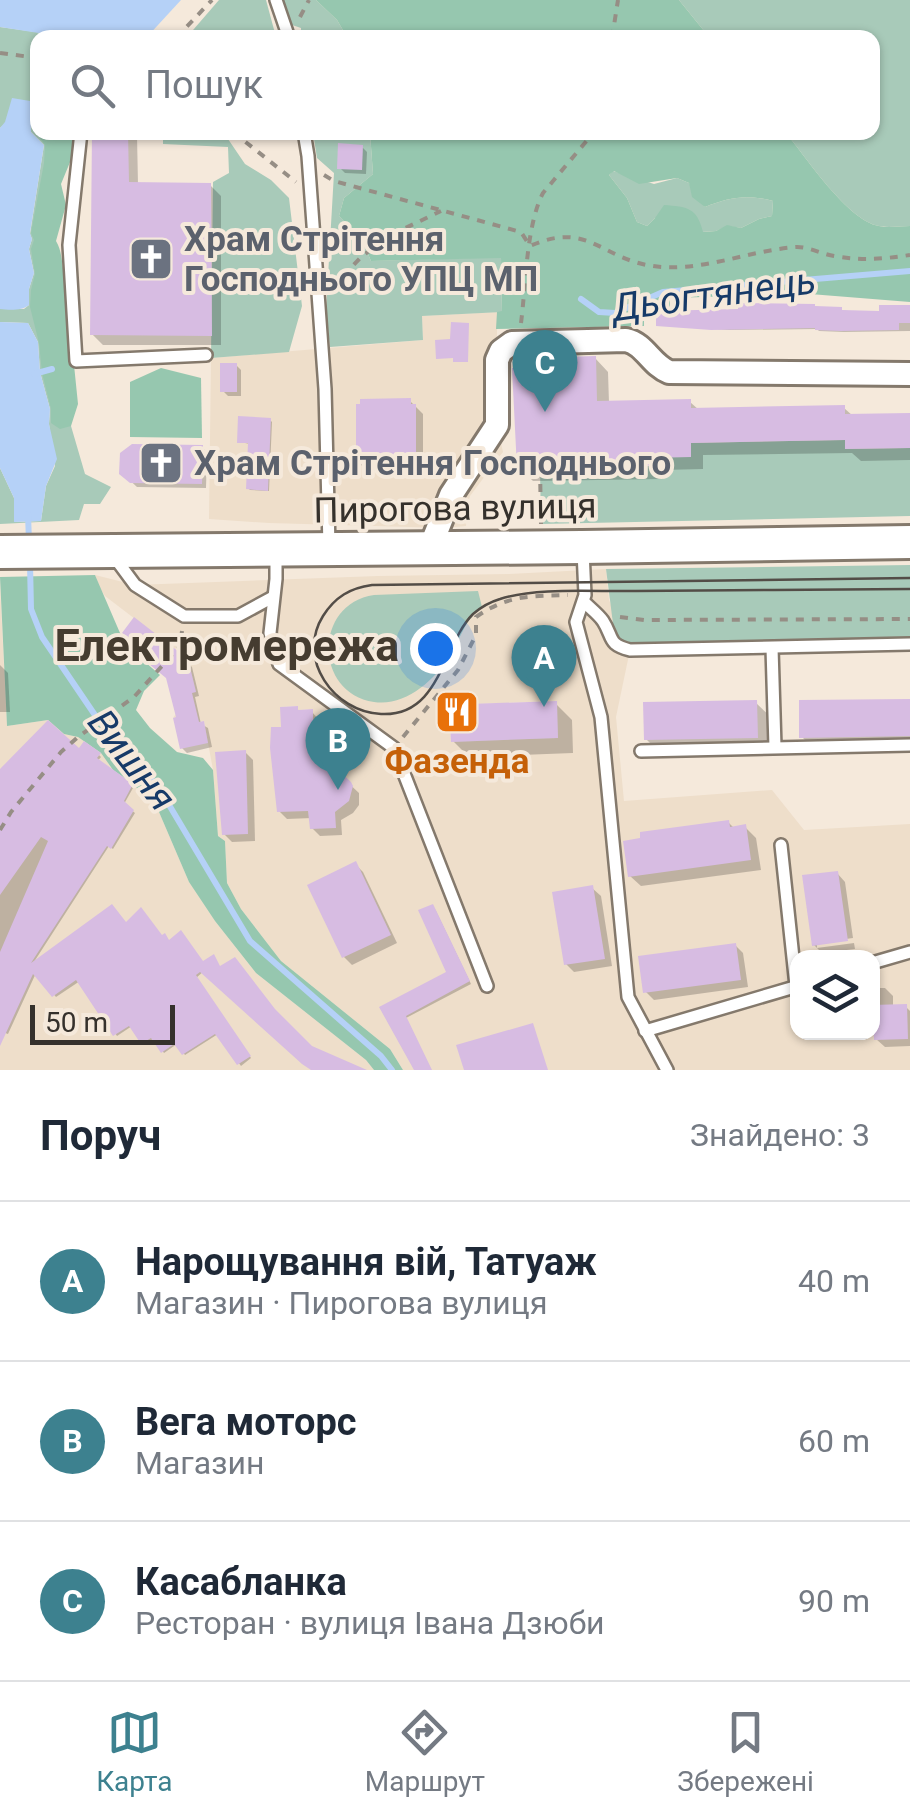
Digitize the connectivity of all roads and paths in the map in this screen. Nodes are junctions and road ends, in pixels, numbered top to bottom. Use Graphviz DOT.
graph roads {
  1 [pos="212,0"];
  2 [pos="276,0"];
  3 [pos="310,0"];
  4 [pos="618,0"];
  5 [pos="298,25"];
  6 [pos="184,30"];
  7 [pos="286,30"];
  8 [pos="613,30"];
  9 [pos="0,53"];
  10 [pos="30,57"];
  11 [pos="80,140"];
  12 [pos="243,140"];
  13 [pos="305,140"];
  14 [pos="587,140"];
  15 [pos="308,156"];
  16 [pos="310,193"];
  17 [pos="443,211"];
  18 [pos="530,246"];
  19 [pos="910,255"];
  20 [pos="319,309"];
  21 [pos="519,343"];
  22 [pos="206,355"];
  23 [pos="910,374"];
  24 [pos="540,468"];
  25 [pos="542,524"];
  26 [pos="910,542"];
  27 [pos="582,547"];
  28 [pos="430,548"];
  29 [pos="276,550"];
  30 [pos="329,550"];
  31 [pos="102,551"];
  32 [pos="0,552"];
  33 [pos="273,597"];
  34 [pos="584,599"];
  35 [pos="184,616"];
  36 [pos="910,619"];
  37 [pos="910,644"];
  38 [pos="772,648"];
  39 [pos="910,745"];
  40 [pos="775,747"];
  41 [pos="394,748"];
  42 [pos="640,751"];
  43 [pos="0,830"];
  44 [pos="781,845"];
  45 [pos="793,950"];
  46 [pos="910,952"];
  47 [pos="880,961"];
  48 [pos="487,986"];
  49 [pos="790,988"];
  50 [pos="645,1031"];
  51 [pos="667,1070"];
  1 -- 6 [label="path"];
  2 -- 7 [label="lane"];
  3 -- 5 [label="path"];
  4 -- 8 [label="path"];
  9 -- 10 [label="path"];
  11 -- 22 [label="lane"];
  12 -- 16 [label="path"];
  13 -- 15 [label="lane"];
  14 -- 18 [label="path"];
  15 -- 16 [label="lane"];
  15 -- 17 [label="path"];
  16 -- 20 [label="lane"];
  17 -- 18 [label="path"];
  17 -- 20 [label="path"];
  18 -- 19 [label="path"];
  18 -- 21 [label="path"];
  20 -- 30 [label="lane"];
  21 -- 23 [label="street"];
  21 -- 28 [label="street"];
  24 -- 25 [label="path"];
  26 -- 27 [label="main road, Пирогова вулиця"];
  27 -- 28 [label="main road, Пирогова вулиця"];
  27 -- 34 [label="lane"];
  28 -- 30 [label="main road, Пирогова вулиця"];
  29 -- 30 [label="main road, Пирогова вулиця"];
  29 -- 31 [label="main road, Пирогова вулиця"];
  29 -- 33 [label="lane"];
  31 -- 32 [label="main road, Пирогова вулиця"];
  31 -- 35 [label="lane"];
  33 -- 35 [label="lane"];
  33 -- 41 [label="lane"];
  34 -- 36 [label="path"];
  34 -- 38 [label="lane"];
  34 -- 41 [label="path"];
  34 -- 50 [label="lane"];
  35 -- 43 [label="path"];
  37 -- 38 [label="lane"];
  38 -- 40 [label="lane"];
  39 -- 40 [label="lane"];
  40 -- 42 [label="lane"];
  41 -- 48 [label="lane"];
  44 -- 45 [label="lane"];
  46 -- 47 [label="lane"];
  49 -- 50 [label="lane"];
  50 -- 51 [label="lane"];
}
